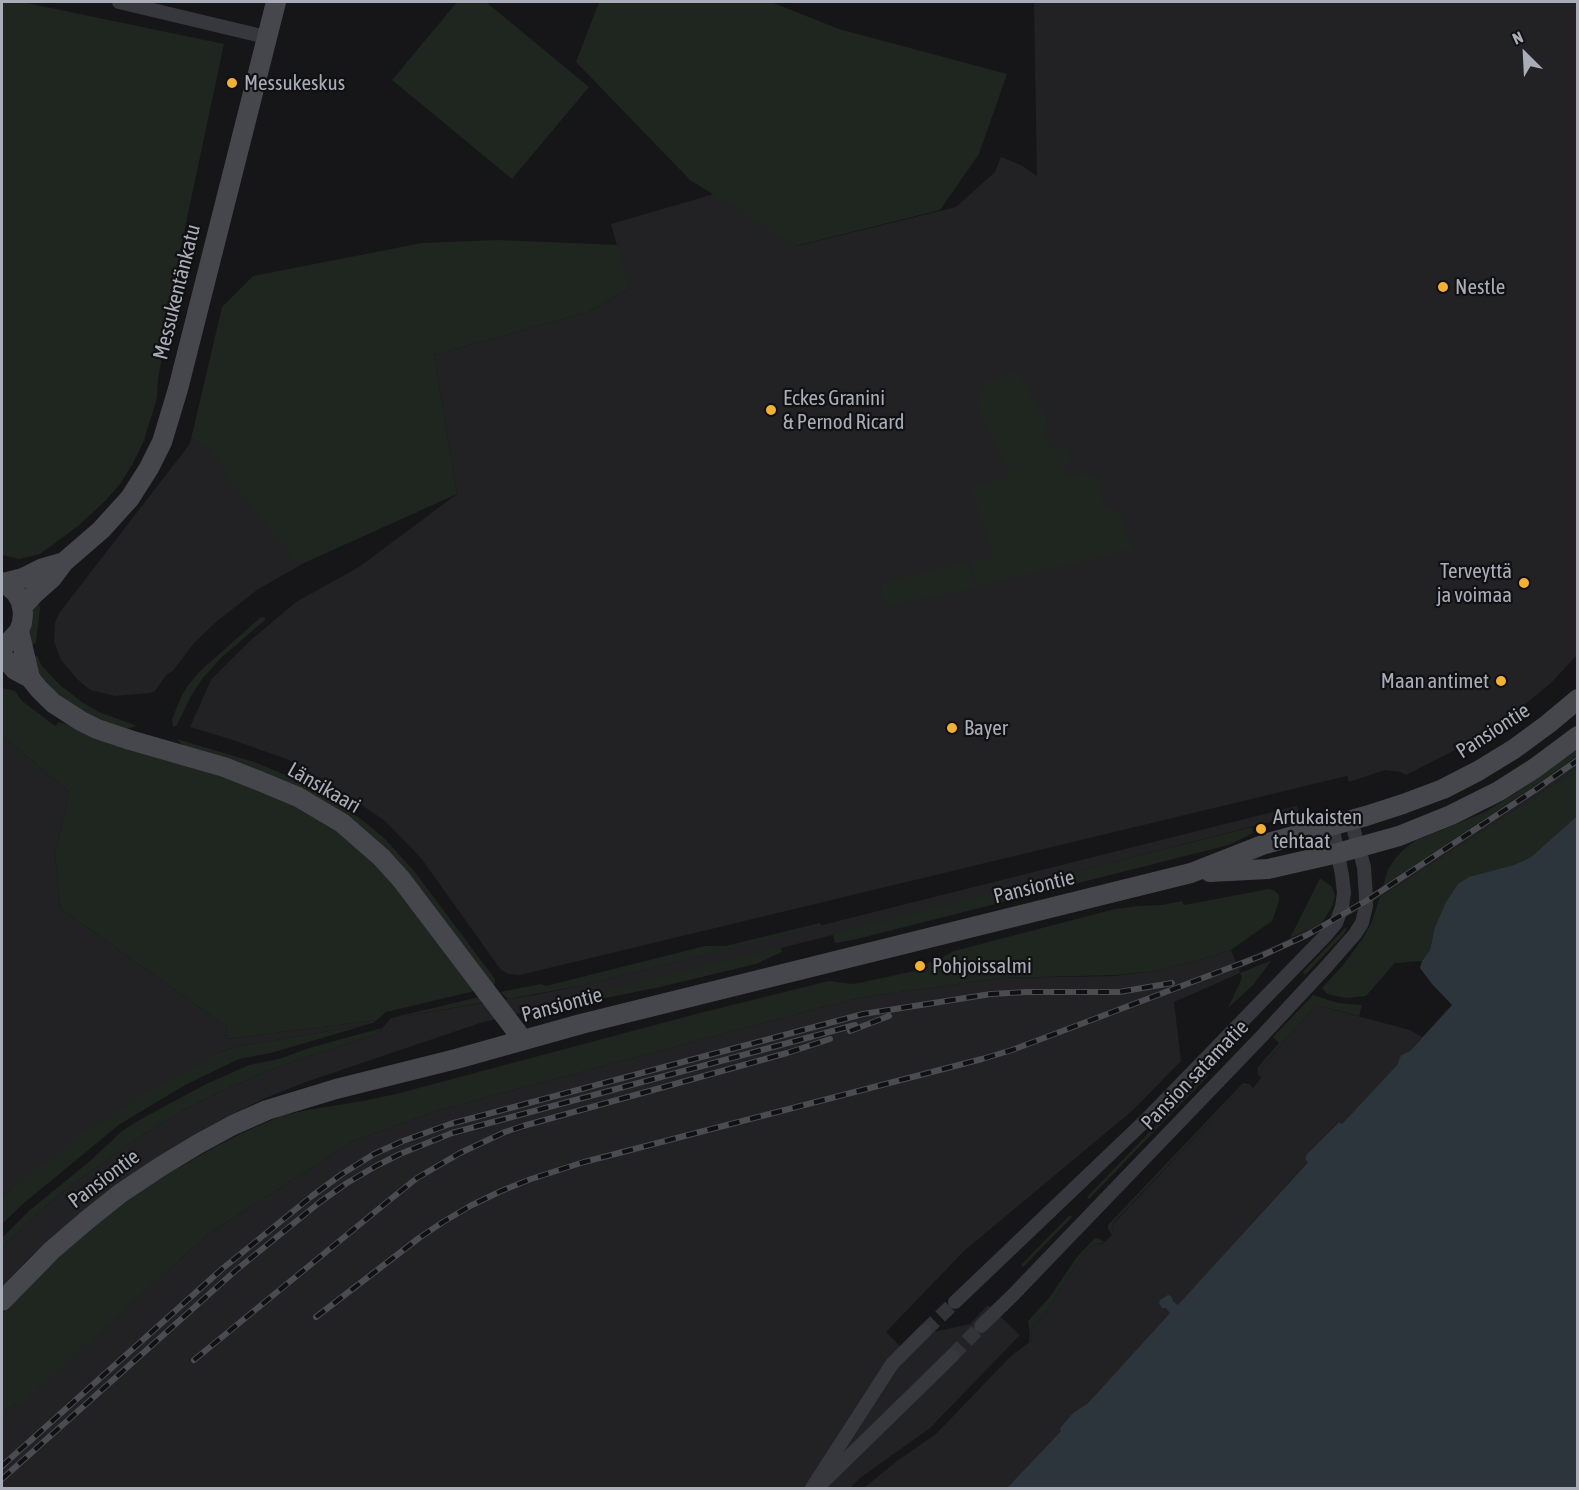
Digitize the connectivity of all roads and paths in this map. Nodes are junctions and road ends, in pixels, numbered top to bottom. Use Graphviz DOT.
graph roads {
  1 [pos="119,2"];
  2 [pos="276,2"];
  3 [pos="266,37"];
  4 [pos="63,562"];
  5 [pos="3,583"];
  6 [pos="22,607"];
  7 [pos="19,631"];
  8 [pos="2,646"];
  9 [pos="2,655"];
  10 [pos="30,678"];
  11 [pos="1578,699"];
  12 [pos="1578,736"];
  13 [pos="1351,820"];
  14 [pos="1332,825"];
  15 [pos="1359,848"];
  16 [pos="1338,853"];
  17 [pos="1191,873"];
  18 [pos="523,1040"];
  19 [pos="2,1301"];
  20 [pos="954,1302"];
  21 [pos="981,1326"];
  22 [pos="925,1330"];
  23 [pos="952,1356"];
  24 [pos="814,1488"];
  1 -- 3 [label="street"];
  2 -- 3 [label="street, Messukentänkatu"];
  3 -- 4 [label="street, Messukentänkatu"];
  4 -- 5 [label="street, Messukentänkatu"];
  4 -- 6 [label="street, Messukentänkatu"];
  5 -- 6 [label="street"];
  6 -- 7 [label="street"];
  7 -- 8 [label="street"];
  7 -- 10 [label="street, Länsikaari"];
  9 -- 10 [label="street, Länsikaari"];
  10 -- 18 [label="street, Länsikaari"];
  11 -- 13 [label="street, Pansiontie"];
  12 -- 15 [label="street, Pansiontie"];
  13 -- 14 [label="street, Pansiontie"];
  13 -- 15 [label="street, Pansion satamatie"];
  14 -- 16 [label="street, Pansion satamatie"];
  14 -- 17 [label="street, Pansiontie"];
  15 -- 16 [label="street, Pansiontie"];
  15 -- 21 [label="street, Pansion satamatie"];
  16 -- 17 [label="street, Pansiontie"];
  16 -- 20 [label="street, Pansion satamatie"];
  17 -- 18 [label="street, Pansiontie"];
  18 -- 19 [label="street, Pansiontie"];
  22 -- 24 [label="street"];
  23 -- 24 [label="street"];
}
